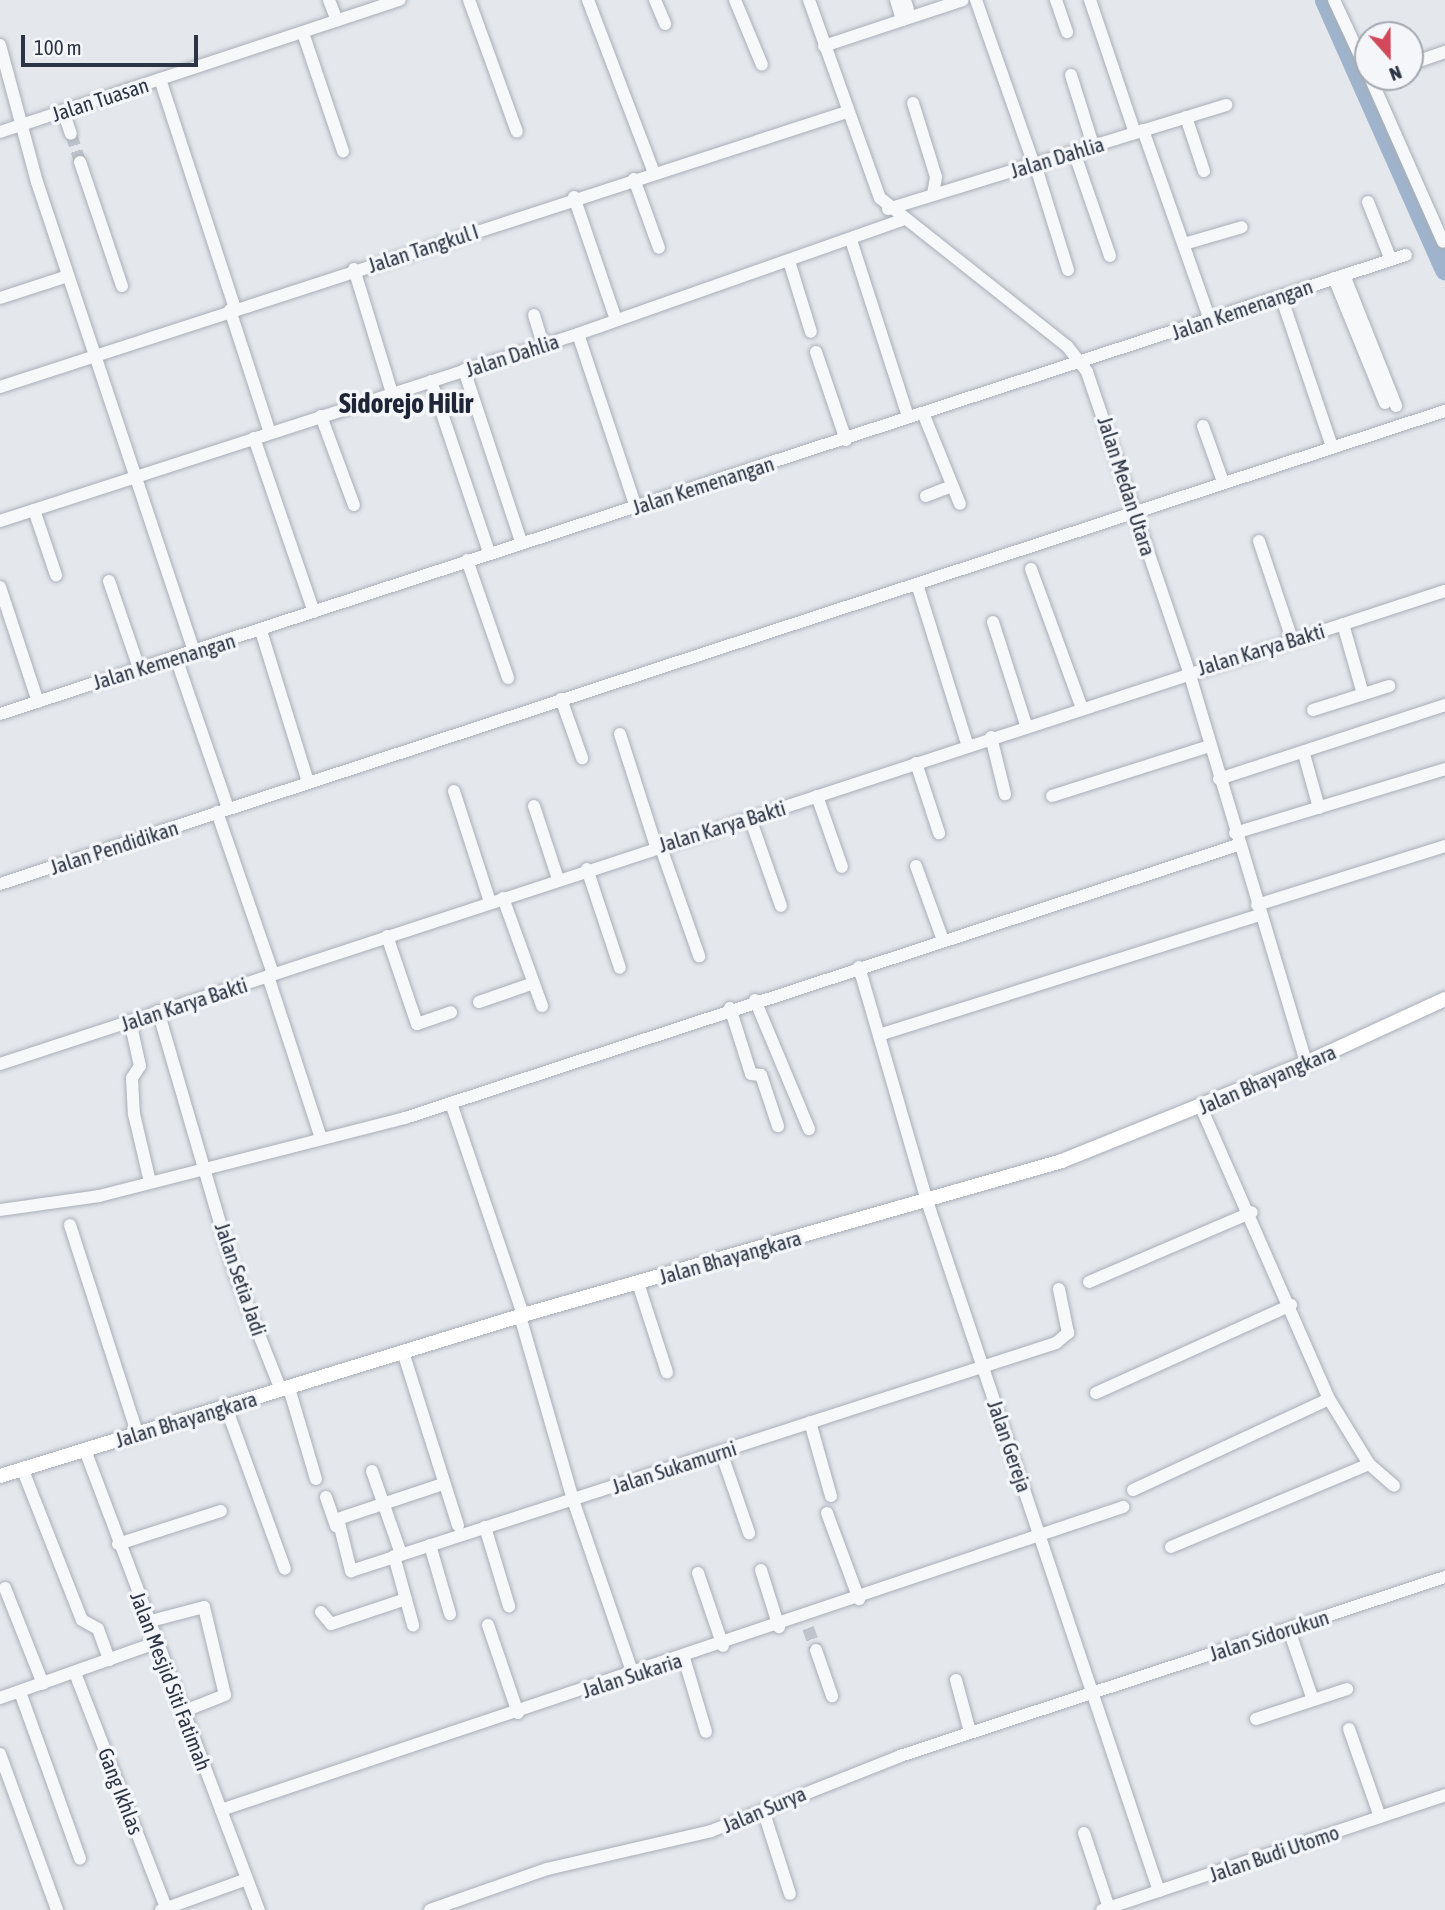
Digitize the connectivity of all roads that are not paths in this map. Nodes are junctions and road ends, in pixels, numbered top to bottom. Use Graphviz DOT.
graph roads {
  1 [pos="330,0"];
  2 [pos="469,0"];
  3 [pos="588,0"];
  4 [pos="655,0"];
  5 [pos="736,0"];
  6 [pos="809,0"];
  7 [pos="896,0"];
  8 [pos="962,0"];
  9 [pos="976,0"];
  10 [pos="1056,0"];
  11 [pos="1090,0"];
  12 [pos="1334,0"];
  13 [pos="396,1"];
  14 [pos="905,10"];
  15 [pos="337,21"];
  16 [pos="665,23"];
  17 [pos="1066,32"];
  18 [pos="303,33"];
  19 [pos="1354,43"];
  20 [pos="0,45"];
  21 [pos="824,46"];
  22 [pos="1445,53"];
  23 [pos="1424,60"];
  24 [pos="762,65"];
  25 [pos="1072,75"];
  26 [pos="160,79"];
  27 [pos="1376,91"];
  28 [pos="913,103"];
  29 [pos="1226,105"];
  30 [pos="63,111"];
  31 [pos="847,112"];
  32 [pos="1186,117"];
  33 [pos="20,125"];
  34 [pos="1139,131"];
  35 [pos="0,132"];
  36 [pos="517,132"];
  37 [pos="71,134"];
  38 [pos="1093,145"];
  39 [pos="343,151"];
  40 [pos="1074,152"];
  41 [pos="80,162"];
  42 [pos="1035,164"];
  43 [pos="1204,170"];
  44 [pos="654,173"];
  45 [pos="634,178"];
  46 [pos="933,194"];
  47 [pos="574,197"];
  48 [pos="1368,202"];
  49 [pos="888,209"];
  50 [pos="901,220"];
  51 [pos="1242,227"];
  52 [pos="851,240"];
  53 [pos="1443,242"];
  54 [pos="1184,244"];
  55 [pos="659,248"];
  56 [pos="1406,255"];
  57 [pos="1110,256"];
  58 [pos="1391,260"];
  59 [pos="789,261"];
  60 [pos="354,269"];
  61 [pos="1068,270"];
  62 [pos="68,276"];
  63 [pos="1339,277"];
  64 [pos="122,286"];
  65 [pos="1281,296"];
  66 [pos="0,298"];
  67 [pos="233,309"];
  68 [pos="534,315"];
  69 [pos="616,320"];
  70 [pos="1210,320"];
  71 [pos="811,332"];
  72 [pos="578,334"];
  73 [pos="543,344"];
  74 [pos="816,352"];
  75 [pos="93,355"];
  76 [pos="1083,363"];
  77 [pos="464,370"];
  78 [pos="431,381"];
  79 [pos="0,387"];
  80 [pos="393,394"];
  81 [pos="1390,404"];
  82 [pos="1445,411"];
  83 [pos="923,413"];
  84 [pos="321,416"];
  85 [pos="908,417"];
  86 [pos="1203,426"];
  87 [pos="270,433"];
  88 [pos="254,438"];
  89 [pos="846,440"];
  90 [pos="1332,447"];
  91 [pos="133,477"];
  92 [pos="1223,482"];
  93 [pos="952,486"];
  94 [pos="926,496"];
  95 [pos="960,504"];
  96 [pos="354,506"];
  97 [pos="636,507"];
  98 [pos="34,510"];
  99 [pos="1136,511"];
  100 [pos="0,521"];
  101 [pos="522,541"];
  102 [pos="1258,541"];
  103 [pos="489,552"];
  104 [pos="467,560"];
  105 [pos="1031,569"];
  106 [pos="57,575"];
  107 [pos="109,581"];
  108 [pos="917,584"];
  109 [pos="0,587"];
  110 [pos="1445,591"];
  111 [pos="314,612"];
  112 [pos="993,622"];
  113 [pos="1343,624"];
  114 [pos="261,631"];
  115 [pos="1292,639"];
  116 [pos="194,652"];
  117 [pos="176,658"];
  118 [pos="139,668"];
  119 [pos="1188,672"];
  120 [pos="508,678"];
  121 [pos="1389,686"];
  122 [pos="1363,694"];
  123 [pos="562,699"];
  124 [pos="38,702"];
  125 [pos="1445,705"];
  126 [pos="1081,706"];
  127 [pos="1313,710"];
  128 [pos="0,714"];
  129 [pos="1026,725"];
  130 [pos="621,734"];
  131 [pos="991,737"];
  132 [pos="967,744"];
  133 [pos="1210,746"];
  134 [pos="1304,754"];
  135 [pos="582,758"];
  136 [pos="916,763"];
  137 [pos="1445,769"];
  138 [pos="1219,779"];
  139 [pos="308,782"];
  140 [pos="454,791"];
  141 [pos="1005,794"];
  142 [pos="817,796"];
  143 [pos="1052,796"];
  144 [pos="534,806"];
  145 [pos="1319,808"];
  146 [pos="223,810"];
  147 [pos="750,818"];
  148 [pos="939,832"];
  149 [pos="1237,839"];
  150 [pos="658,845"];
  151 [pos="1445,846"];
  152 [pos="916,866"];
  153 [pos="842,867"];
  154 [pos="587,869"];
  155 [pos="558,879"];
  156 [pos="0,884"];
  157 [pos="503,898"];
  158 [pos="490,902"];
  159 [pos="781,906"];
  160 [pos="1258,910"];
  161 [pos="387,936"];
  162 [pos="943,940"];
  163 [pos="699,956"];
  164 [pos="859,967"];
  165 [pos="620,968"];
  166 [pos="270,975"];
  167 [pos="534,983"];
  168 [pos="1445,999"];
  169 [pos="755,1000"];
  170 [pos="479,1002"];
  171 [pos="542,1006"];
  172 [pos="730,1009"];
  173 [pos="158,1011"];
  174 [pos="451,1012"];
  175 [pos="130,1021"];
  176 [pos="879,1035"];
  177 [pos="1306,1063"];
  178 [pos="0,1064"];
  179 [pos="451,1103"];
  180 [pos="1200,1107"];
  181 [pos="778,1126"];
  182 [pos="808,1129"];
  183 [pos="321,1138"];
  184 [pos="207,1167"];
  185 [pos="150,1182"];
  186 [pos="927,1201"];
  187 [pos="0,1210"];
  188 [pos="1251,1212"];
  189 [pos="69,1225"];
  190 [pos="1089,1282"];
  191 [pos="638,1283"];
  192 [pos="1059,1289"];
  193 [pos="1291,1306"];
  194 [pos="522,1316"];
  195 [pos="403,1352"];
  196 [pos="982,1365"];
  197 [pos="667,1372"];
  198 [pos="285,1389"];
  199 [pos="1096,1393"];
  200 [pos="1329,1399"];
  201 [pos="226,1407"];
  202 [pos="810,1422"];
  203 [pos="136,1433"];
  204 [pos="85,1450"];
  205 [pos="721,1452"];
  206 [pos="1369,1464"];
  207 [pos="22,1468"];
  208 [pos="372,1471"];
  209 [pos="0,1476"];
  210 [pos="316,1479"];
  211 [pos="443,1484"];
  212 [pos="1394,1486"];
  213 [pos="1133,1490"];
  214 [pos="831,1496"];
  215 [pos="326,1497"];
  216 [pos="573,1500"];
  217 [pos="383,1504"];
  218 [pos="1123,1507"];
  219 [pos="221,1511"];
  220 [pos="827,1513"];
  221 [pos="458,1525"];
  222 [pos="336,1526"];
  223 [pos="485,1527"];
  224 [pos="749,1533"];
  225 [pos="1042,1535"];
  226 [pos="118,1544"];
  227 [pos="430,1545"];
  228 [pos="1171,1547"];
  229 [pos="397,1555"];
  230 [pos="285,1569"];
  231 [pos="761,1570"];
  232 [pos="698,1573"];
  233 [pos="1445,1577"];
  234 [pos="5,1588"];
  235 [pos="406,1599"];
  236 [pos="859,1599"];
  237 [pos="509,1606"];
  238 [pos="321,1612"];
  239 [pos="450,1614"];
  240 [pos="147,1622"];
  241 [pos="413,1625"];
  242 [pos="488,1625"];
  243 [pos="779,1627"];
  244 [pos="1289,1630"];
  245 [pos="155,1643"];
  246 [pos="723,1646"];
  247 [pos="816,1650"];
  248 [pos="684,1658"];
  249 [pos="109,1660"];
  250 [pos="75,1673"];
  251 [pos="633,1674"];
  252 [pos="956,1680"];
  253 [pos="43,1684"];
  254 [pos="1347,1689"];
  255 [pos="20,1692"];
  256 [pos="1093,1692"];
  257 [pos="832,1696"];
  258 [pos="0,1698"];
  259 [pos="1313,1700"];
  260 [pos="182,1712"];
  261 [pos="518,1713"];
  262 [pos="1256,1719"];
  263 [pos="1349,1729"];
  264 [pos="706,1732"];
  265 [pos="970,1732"];
  266 [pos="0,1754"];
  267 [pos="1445,1795"];
  268 [pos="222,1810"];
  269 [pos="763,1810"];
  270 [pos="1380,1817"];
  271 [pos="1084,1833"];
  272 [pos="80,1859"];
  273 [pos="247,1879"];
  274 [pos="1159,1891"];
  275 [pos="790,1894"];
  276 [pos="191,1905"];
  277 [pos="164,1909"];
  278 [pos="1105,1909"];
  279 [pos="57,1910"];
  280 [pos="259,1910"];
  281 [pos="430,1910"];
  1 -- 15 [label="street"];
  2 -- 36 [label="street"];
  3 -- 44 [label="street"];
  4 -- 16 [label="street"];
  5 -- 24 [label="street"];
  6 -- 21 [label="street"];
  7 -- 14 [label="street"];
  8 -- 14 [label="street"];
  9 -- 42 [label="street"];
  10 -- 17 [label="street"];
  11 -- 34 [label="street"];
  12 -- 19 [label="street"];
  13 -- 15 [label="street, Jalan Tuasan"];
  14 -- 21 [label="street"];
  15 -- 18 [label="street, Jalan Tuasan"];
  18 -- 26 [label="street, Jalan Tuasan"];
  18 -- 39 [label="street"];
  20 -- 33 [label="street"];
  21 -- 31 [label="street"];
  22 -- 23 [label="street"];
  25 -- 38 [label="street"];
  26 -- 30 [label="street, Jalan Tuasan"];
  26 -- 67 [label="street"];
  27 -- 53 [label="street"];
  28 -- 46 [label="street"];
  29 -- 32 [label="street, Jalan Dahlia"];
  30 -- 33 [label="street, Jalan Tuasan"];
  30 -- 37 [label="street"];
  31 -- 44 [label="street, Jalan Tangkul I"];
  31 -- 49 [label="street"];
  32 -- 34 [label="street, Jalan Dahlia"];
  32 -- 43 [label="street"];
  33 -- 35 [label="street, Jalan Tuasan"];
  33 -- 62 [label="street"];
  34 -- 38 [label="street, Jalan Dahlia"];
  34 -- 54 [label="street"];
  38 -- 40 [label="street, Jalan Dahlia"];
  40 -- 42 [label="street, Jalan Dahlia"];
  40 -- 57 [label="street"];
  41 -- 64 [label="street"];
  42 -- 46 [label="street, Jalan Dahlia"];
  42 -- 61 [label="street"];
  44 -- 45 [label="street, Jalan Tangkul I"];
  45 -- 47 [label="street, Jalan Tangkul I"];
  45 -- 55 [label="street"];
  46 -- 49 [label="street, Jalan Dahlia"];
  47 -- 60 [label="street, Jalan Tangkul I"];
  47 -- 69 [label="street"];
  48 -- 58 [label="street"];
  49 -- 50 [label="street"];
  50 -- 52 [label="street, Jalan Dahlia"];
  50 -- 76 [label="street"];
  51 -- 54 [label="street"];
  52 -- 59 [label="street, Jalan Dahlia"];
  52 -- 85 [label="street"];
  54 -- 70 [label="street"];
  56 -- 58 [label="street, Jalan Kemenangan"];
  58 -- 63 [label="street, Jalan Kemenangan"];
  59 -- 69 [label="street, Jalan Dahlia"];
  59 -- 71 [label="street"];
  60 -- 67 [label="street, Jalan Tangkul I"];
  60 -- 80 [label="street"];
  62 -- 66 [label="street"];
  62 -- 75 [label="street"];
  63 -- 65 [label="street, Jalan Kemenangan"];
  63 -- 81 [label="street"];
  65 -- 70 [label="street, Jalan Kemenangan"];
  65 -- 90 [label="street"];
  67 -- 75 [label="street, Jalan Tangkul I"];
  67 -- 87 [label="street"];
  68 -- 73 [label="street"];
  69 -- 72 [label="street, Jalan Dahlia"];
  70 -- 76 [label="street, Jalan Kemenangan"];
  72 -- 73 [label="street, Jalan Dahlia"];
  72 -- 97 [label="street"];
  73 -- 77 [label="street, Jalan Dahlia"];
  74 -- 89 [label="street"];
  75 -- 79 [label="street, Jalan Tangkul I"];
  75 -- 91 [label="street"];
  76 -- 83 [label="street, Jalan Kemenangan"];
  76 -- 99 [label="street, Jalan Medan Utara"];
  77 -- 78 [label="street, Jalan Dahlia"];
  77 -- 101 [label="street"];
  78 -- 80 [label="street, Jalan Dahlia"];
  78 -- 103 [label="street"];
  80 -- 84 [label="street, Jalan Dahlia"];
  82 -- 90 [label="street"];
  83 -- 85 [label="street, Jalan Kemenangan"];
  83 -- 93 [label="street"];
  84 -- 87 [label="street, Jalan Dahlia"];
  84 -- 96 [label="street"];
  85 -- 89 [label="street, Jalan Kemenangan"];
  86 -- 92 [label="street"];
  87 -- 88 [label="street, Jalan Dahlia"];
  88 -- 91 [label="street, Jalan Dahlia"];
  88 -- 111 [label="street"];
  89 -- 97 [label="street, Jalan Kemenangan"];
  90 -- 92 [label="street"];
  91 -- 98 [label="street, Jalan Dahlia"];
  91 -- 116 [label="street"];
  92 -- 99 [label="street"];
  93 -- 94 [label="street"];
  93 -- 95 [label="street"];
  97 -- 101 [label="street, Jalan Kemenangan"];
  98 -- 100 [label="street, Jalan Dahlia"];
  98 -- 106 [label="street"];
  99 -- 108 [label="street"];
  99 -- 119 [label="street, Jalan Medan Utara"];
  101 -- 103 [label="street, Jalan Kemenangan"];
  102 -- 115 [label="street"];
  103 -- 104 [label="street, Jalan Kemenangan"];
  104 -- 111 [label="street, Jalan Kemenangan"];
  104 -- 120 [label="street"];
  105 -- 126 [label="street"];
  107 -- 118 [label="street"];
  108 -- 123 [label="street"];
  108 -- 132 [label="street"];
  109 -- 124 [label="street"];
  110 -- 113 [label="street, Jalan Karya Bakti"];
  111 -- 114 [label="street, Jalan Kemenangan"];
  112 -- 129 [label="street"];
  113 -- 115 [label="street, Jalan Karya Bakti"];
  113 -- 122 [label="street"];
  114 -- 116 [label="street, Jalan Kemenangan"];
  114 -- 139 [label="street"];
  115 -- 119 [label="street, Jalan Karya Bakti"];
  116 -- 117 [label="street, Jalan Kemenangan"];
  117 -- 118 [label="street, Jalan Kemenangan"];
  117 -- 146 [label="street"];
  118 -- 124 [label="street, Jalan Kemenangan"];
  119 -- 126 [label="street, Jalan Karya Bakti"];
  119 -- 133 [label="street, Jalan Medan Utara"];
  121 -- 122 [label="street"];
  122 -- 127 [label="street"];
  123 -- 135 [label="street"];
  123 -- 139 [label="street"];
  124 -- 128 [label="street, Jalan Kemenangan"];
  125 -- 134 [label="street"];
  126 -- 129 [label="street, Jalan Karya Bakti"];
  129 -- 131 [label="street, Jalan Karya Bakti"];
  130 -- 150 [label="street"];
  131 -- 132 [label="street, Jalan Karya Bakti"];
  131 -- 141 [label="street"];
  132 -- 136 [label="street, Jalan Karya Bakti"];
  133 -- 138 [label="street, Jalan Medan Utara"];
  133 -- 143 [label="street"];
  134 -- 138 [label="street"];
  134 -- 145 [label="street"];
  136 -- 142 [label="street, Jalan Karya Bakti"];
  136 -- 148 [label="street"];
  137 -- 145 [label="street"];
  138 -- 149 [label="street, Jalan Medan Utara"];
  139 -- 146 [label="street"];
  140 -- 158 [label="street"];
  142 -- 147 [label="street, Jalan Karya Bakti"];
  142 -- 153 [label="street"];
  144 -- 155 [label="street"];
  145 -- 149 [label="street"];
  146 -- 156 [label="street, Jalan Pendidikan"];
  146 -- 166 [label="street"];
  147 -- 150 [label="street, Jalan Karya Bakti"];
  147 -- 159 [label="street"];
  149 -- 160 [label="street, Jalan Medan Utara"];
  149 -- 162 [label="street"];
  150 -- 154 [label="street, Jalan Karya Bakti"];
  150 -- 163 [label="street"];
  151 -- 160 [label="street"];
  152 -- 162 [label="street"];
  154 -- 155 [label="street, Jalan Karya Bakti"];
  154 -- 165 [label="street"];
  155 -- 157 [label="street, Jalan Karya Bakti"];
  157 -- 158 [label="street, Jalan Karya Bakti"];
  157 -- 167 [label="street"];
  158 -- 161 [label="street, Jalan Karya Bakti"];
  160 -- 176 [label="street"];
  160 -- 177 [label="street, Jalan Medan Utara"];
  161 -- 166 [label="street, Jalan Karya Bakti"];
  161 -- 174 [label="street"];
  162 -- 164 [label="street"];
  164 -- 169 [label="street"];
  164 -- 176 [label="street, Jalan Gereja"];
  166 -- 173 [label="street, Jalan Karya Bakti"];
  166 -- 183 [label="street"];
  167 -- 170 [label="street"];
  167 -- 171 [label="street"];
  168 -- 177 [label="main road, Jalan Bhayangkara"];
  169 -- 172 [label="street"];
  169 -- 182 [label="street"];
  172 -- 179 [label="street"];
  172 -- 181 [label="street"];
  173 -- 175 [label="street, Jalan Karya Bakti"];
  173 -- 184 [label="street, Jalan Setia Jadi"];
  175 -- 178 [label="street, Jalan Karya Bakti"];
  175 -- 185 [label="street"];
  176 -- 186 [label="street, Jalan Gereja"];
  177 -- 180 [label="main road, Jalan Bhayangkara"];
  179 -- 183 [label="street"];
  179 -- 194 [label="street"];
  180 -- 186 [label="main road, Jalan Bhayangkara"];
  180 -- 188 [label="street"];
  183 -- 184 [label="street"];
  184 -- 185 [label="street"];
  184 -- 198 [label="street, Jalan Setia Jadi"];
  185 -- 187 [label="street"];
  186 -- 191 [label="main road, Jalan Bhayangkara"];
  186 -- 196 [label="street, Jalan Gereja"];
  188 -- 190 [label="street"];
  188 -- 193 [label="street"];
  189 -- 203 [label="street"];
  191 -- 194 [label="main road, Jalan Bhayangkara"];
  191 -- 197 [label="street"];
  192 -- 196 [label="street, Jalan Sukamurni"];
  193 -- 199 [label="street"];
  193 -- 200 [label="street"];
  194 -- 195 [label="main road, Jalan Bhayangkara"];
  194 -- 216 [label="street"];
  195 -- 198 [label="main road, Jalan Bhayangkara"];
  195 -- 211 [label="street"];
  196 -- 202 [label="street, Jalan Sukamurni"];
  196 -- 225 [label="street, Jalan Gereja"];
  198 -- 201 [label="main road, Jalan Bhayangkara"];
  198 -- 210 [label="street, Jalan Setia Jadi"];
  200 -- 206 [label="street"];
  200 -- 213 [label="street"];
  201 -- 203 [label="main road, Jalan Bhayangkara"];
  201 -- 230 [label="street"];
  202 -- 205 [label="street, Jalan Sukamurni"];
  202 -- 214 [label="street"];
  203 -- 204 [label="main road, Jalan Bhayangkara"];
  204 -- 207 [label="main road, Jalan Bhayangkara"];
  204 -- 226 [label="street, Jalan Mesjid Siti Fatimah"];
  205 -- 216 [label="street, Jalan Sukamurni"];
  205 -- 224 [label="street"];
  206 -- 212 [label="street"];
  206 -- 228 [label="street"];
  207 -- 209 [label="main road, Jalan Bhayangkara"];
  207 -- 249 [label="street"];
  208 -- 217 [label="street"];
  211 -- 217 [label="street"];
  211 -- 221 [label="street"];
  215 -- 222 [label="street"];
  216 -- 223 [label="street, Jalan Sukamurni"];
  216 -- 251 [label="street"];
  217 -- 222 [label="street"];
  217 -- 229 [label="street"];
  218 -- 225 [label="street, Jalan Sukaria"];
  219 -- 226 [label="street"];
  220 -- 236 [label="street"];
  222 -- 229 [label="street, Jalan Sukamurni"];
  223 -- 227 [label="street, Jalan Sukamurni"];
  223 -- 237 [label="street"];
  225 -- 236 [label="street, Jalan Sukaria"];
  225 -- 256 [label="street, Jalan Gereja"];
  226 -- 240 [label="street, Jalan Mesjid Siti Fatimah"];
  227 -- 229 [label="street, Jalan Sukamurni"];
  227 -- 239 [label="street"];
  229 -- 235 [label="street"];
  231 -- 243 [label="street"];
  232 -- 246 [label="street"];
  233 -- 244 [label="street, Jalan Sidorukun"];
  234 -- 253 [label="street"];
  235 -- 238 [label="street"];
  235 -- 241 [label="street"];
  236 -- 243 [label="street, Jalan Sukaria"];
  240 -- 245 [label="street, Jalan Mesjid Siti Fatimah"];
  240 -- 260 [label="street"];
  242 -- 261 [label="street"];
  243 -- 246 [label="street, Jalan Sukaria"];
  244 -- 256 [label="street, Jalan Sidorukun"];
  244 -- 259 [label="street"];
  245 -- 249 [label="street"];
  245 -- 260 [label="street, Jalan Mesjid Siti Fatimah"];
  246 -- 248 [label="street, Jalan Sukaria"];
  247 -- 257 [label="street"];
  248 -- 251 [label="street, Jalan Sukaria"];
  248 -- 264 [label="street"];
  249 -- 250 [label="street"];
  250 -- 253 [label="street"];
  250 -- 277 [label="street, Gang Ikhlas"];
  251 -- 261 [label="street, Jalan Sukaria"];
  252 -- 265 [label="street"];
  253 -- 255 [label="street"];
  254 -- 259 [label="street"];
  255 -- 258 [label="street"];
  255 -- 272 [label="street"];
  256 -- 265 [label="street, Jalan Surya"];
  256 -- 274 [label="street, Jalan Gereja"];
  259 -- 262 [label="street"];
  260 -- 268 [label="street, Jalan Mesjid Siti Fatimah"];
  261 -- 268 [label="street, Jalan Sukaria"];
  263 -- 270 [label="street"];
  265 -- 269 [label="street, Jalan Surya"];
  266 -- 279 [label="street"];
  267 -- 270 [label="street, Jalan Budi Utomo"];
  268 -- 273 [label="street, Jalan Mesjid Siti Fatimah"];
  269 -- 275 [label="street"];
  269 -- 281 [label="street, Jalan Surya"];
  270 -- 274 [label="street, Jalan Budi Utomo"];
  271 -- 278 [label="street"];
  273 -- 276 [label="street"];
  273 -- 280 [label="street, Jalan Mesjid Siti Fatimah"];
  274 -- 278 [label="street, Jalan Budi Utomo"];
  276 -- 277 [label="street"];
}
